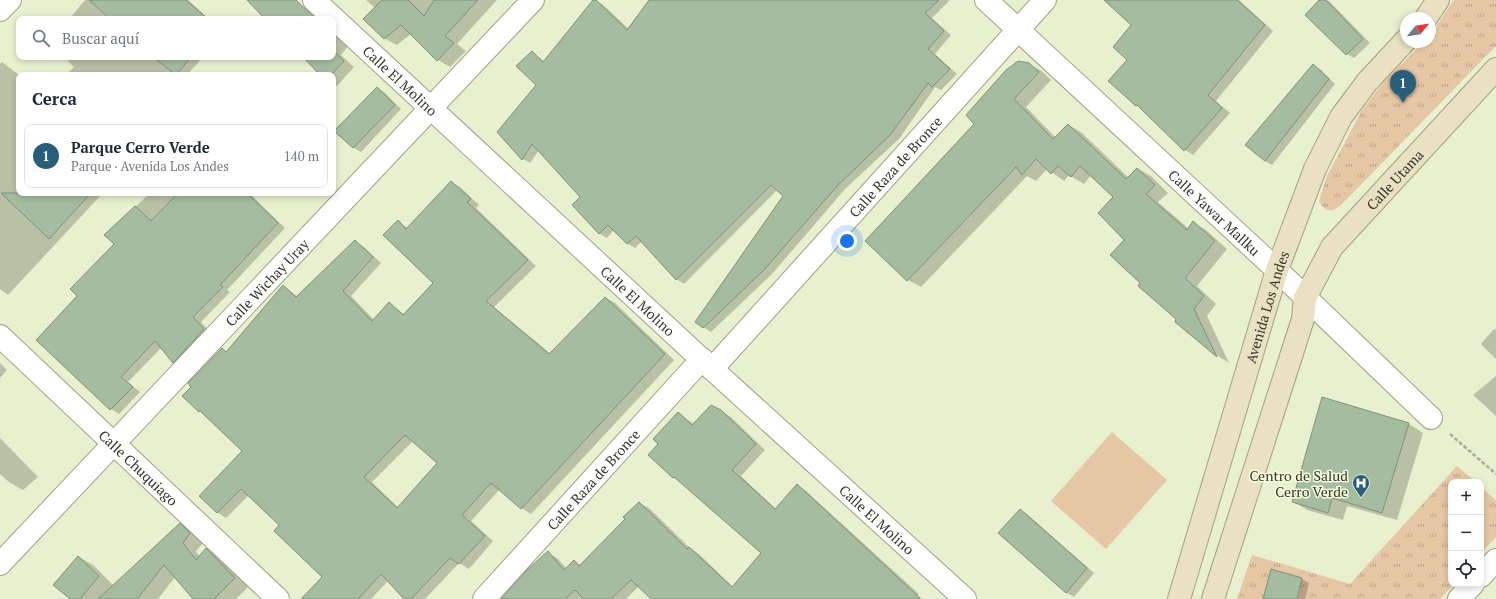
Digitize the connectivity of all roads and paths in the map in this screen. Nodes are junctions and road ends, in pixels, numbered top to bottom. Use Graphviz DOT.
graph roads {
  1 [pos="10,0"];
  2 [pos="314,0"];
  3 [pos="533,0"];
  4 [pos="986,0"];
  5 [pos="1045,0"];
  6 [pos="1438,0"];
  7 [pos="0,10"];
  8 [pos="1430,12"];
  9 [pos="331,16"];
  10 [pos="336,20"];
  11 [pos="1018,30"];
  12 [pos="1400,46"];
  13 [pos="1496,69"];
  14 [pos="431,109"];
  15 [pos="1277,270"];
  16 [pos="1305,298"];
  17 [pos="0,336"];
  18 [pos="707,364"];
  19 [pos="1431,418"];
  20 [pos="112,443"];
  21 [pos="1496,474"];
  22 [pos="1496,560"];
  23 [pos="0,564"];
  24 [pos="1484,573"];
  25 [pos="1470,587"];
  26 [pos="278,599"];
  27 [pos="484,599"];
  28 [pos="964,599"];
  29 [pos="1179,599"];
  30 [pos="1213,599"];
  31 [pos="1459,599"];
  1 -- 7 [label="street"];
  2 -- 9 [label="street, Calle El Molino"];
  3 -- 14 [label="street, Calle Wichay Uray"];
  4 -- 11 [label="street, Calle Yawar Mallku"];
  5 -- 11 [label="street, Calle Raza de Bronce"];
  6 -- 8 [label="street"];
  10 -- 14 [label="street, Calle El Molino"];
  11 -- 15 [label="street, Calle Yawar Mallku"];
  11 -- 18 [label="street, Calle Raza de Bronce"];
  12 -- 15 [label="street, Avenida Los Andes"];
  13 -- 16 [label="street, Calle Utama"];
  14 -- 18 [label="street, Calle El Molino"];
  14 -- 20 [label="street, Calle Wichay Uray"];
  15 -- 16 [label="street, Calle Yawar Mallku"];
  15 -- 29 [label="street, Avenida Los Andes"];
  16 -- 19 [label="street, Calle Yawar Mallku"];
  16 -- 30 [label="street"];
  17 -- 20 [label="street, Calle Chuquiago"];
  18 -- 27 [label="street, Calle Raza de Bronce"];
  18 -- 28 [label="street, Calle El Molino"];
  19 -- 21 [label="path"];
  20 -- 23 [label="street, Calle Wichay Uray"];
  20 -- 26 [label="street, Calle Chuquiago"];
  22 -- 24 [label="street"];
  25 -- 31 [label="street"];
}
